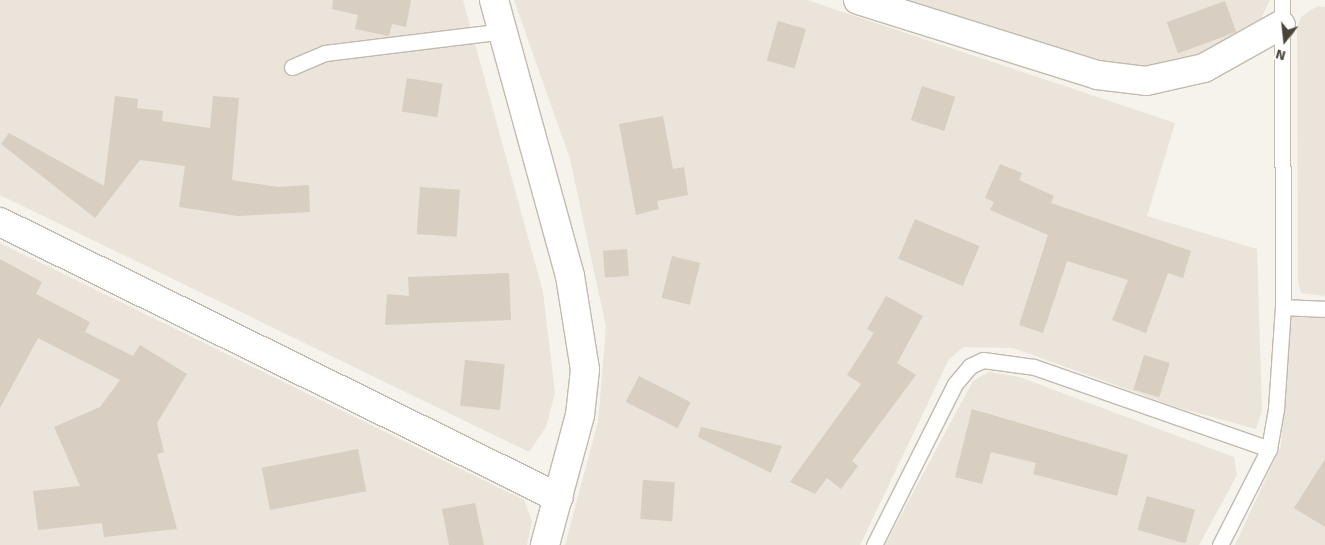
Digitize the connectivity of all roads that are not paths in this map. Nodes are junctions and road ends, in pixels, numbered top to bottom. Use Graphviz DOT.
graph roads {
  1 [pos="494,0"];
  2 [pos="858,0"];
  3 [pos="1282,12"];
  4 [pos="503,31"];
  5 [pos="292,67"];
  6 [pos="0,222"];
  7 [pos="1283,307"];
  8 [pos="1325,309"];
  9 [pos="1269,449"];
  10 [pos="559,498"];
  11 [pos="545,545"];
  12 [pos="874,545"];
  13 [pos="1220,545"];
  1 -- 4 [label="street"];
  2 -- 3 [label="street"];
  3 -- 7 [label="lane"];
  4 -- 5 [label="lane"];
  4 -- 10 [label="street"];
  6 -- 10 [label="street"];
  7 -- 8 [label="lane"];
  7 -- 9 [label="lane"];
  9 -- 12 [label="lane"];
  9 -- 13 [label="lane"];
  10 -- 11 [label="street"];
}
